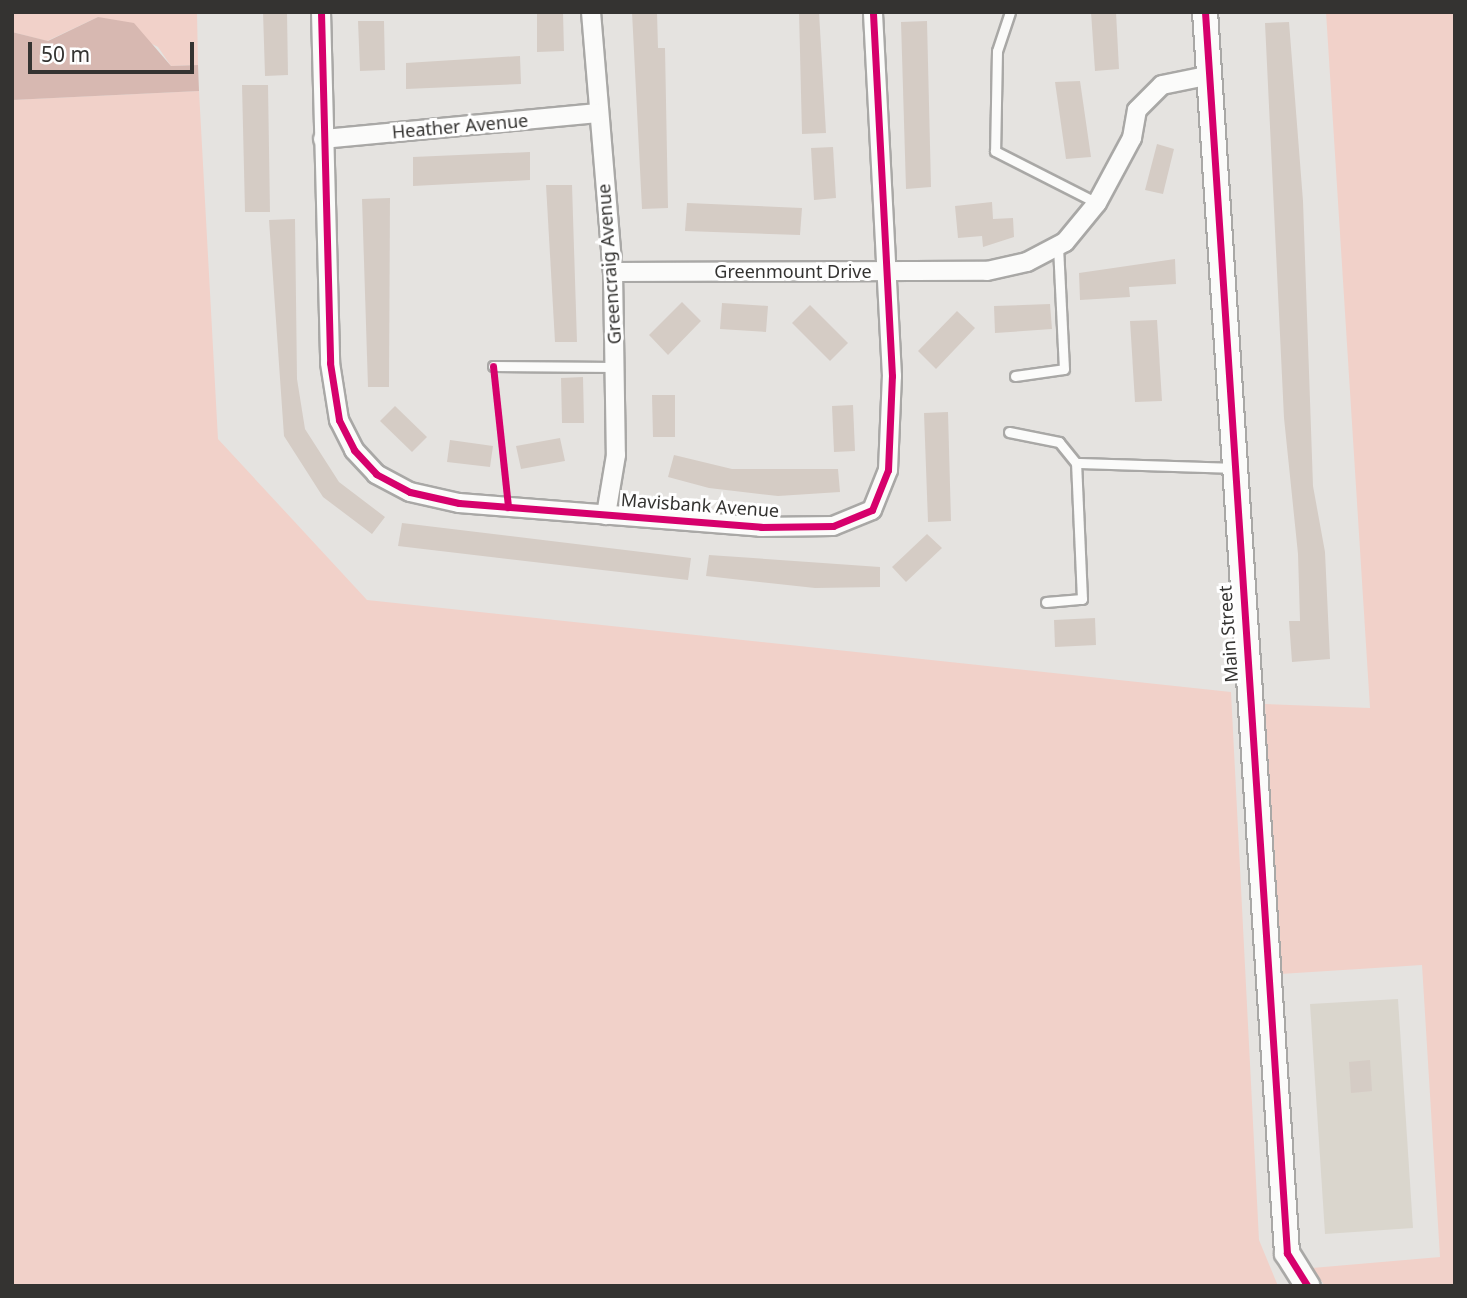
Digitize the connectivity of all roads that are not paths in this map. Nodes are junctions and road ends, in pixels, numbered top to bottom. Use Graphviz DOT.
graph roads {
  1 [pos="321,12"];
  2 [pos="591,12"];
  3 [pos="873,12"];
  4 [pos="1010,12"];
  5 [pos="1205,12"];
  6 [pos="1211,75"];
  7 [pos="597,113"];
  8 [pos="323,139"];
  9 [pos="1097,203"];
  10 [pos="1058,246"];
  11 [pos="888,270"];
  12 [pos="613,272"];
  13 [pos="493,366"];
  14 [pos="615,367"];
  15 [pos="1015,376"];
  16 [pos="1009,432"];
  17 [pos="1076,463"];
  18 [pos="1232,468"];
  19 [pos="606,514"];
  20 [pos="1046,602"];
  21 [pos="1308,1286"];
  1 -- 8 [label="street, Mavisbank Avenue"];
  2 -- 7 [label="street, Greencraig Avenue"];
  3 -- 11 [label="street, Mavisbank Avenue"];
  4 -- 9 [label="lane"];
  5 -- 6 [label="street, Main Street"];
  6 -- 9 [label="street, Greenmount Drive"];
  6 -- 18 [label="street, Main Street"];
  7 -- 8 [label="street, Heather Avenue"];
  7 -- 12 [label="street, Greencraig Avenue"];
  8 -- 19 [label="street, Mavisbank Avenue"];
  9 -- 10 [label="street, Greenmount Drive"];
  10 -- 11 [label="street, Greenmount Drive"];
  10 -- 15 [label="lane"];
  11 -- 12 [label="street, Greenmount Drive"];
  11 -- 19 [label="street, Mavisbank Avenue"];
  12 -- 14 [label="street, Greencraig Avenue"];
  13 -- 14 [label="lane"];
  14 -- 19 [label="street, Greencraig Avenue"];
  16 -- 17 [label="lane"];
  17 -- 18 [label="lane"];
  17 -- 20 [label="lane"];
  18 -- 21 [label="street, Main Street"];
}
